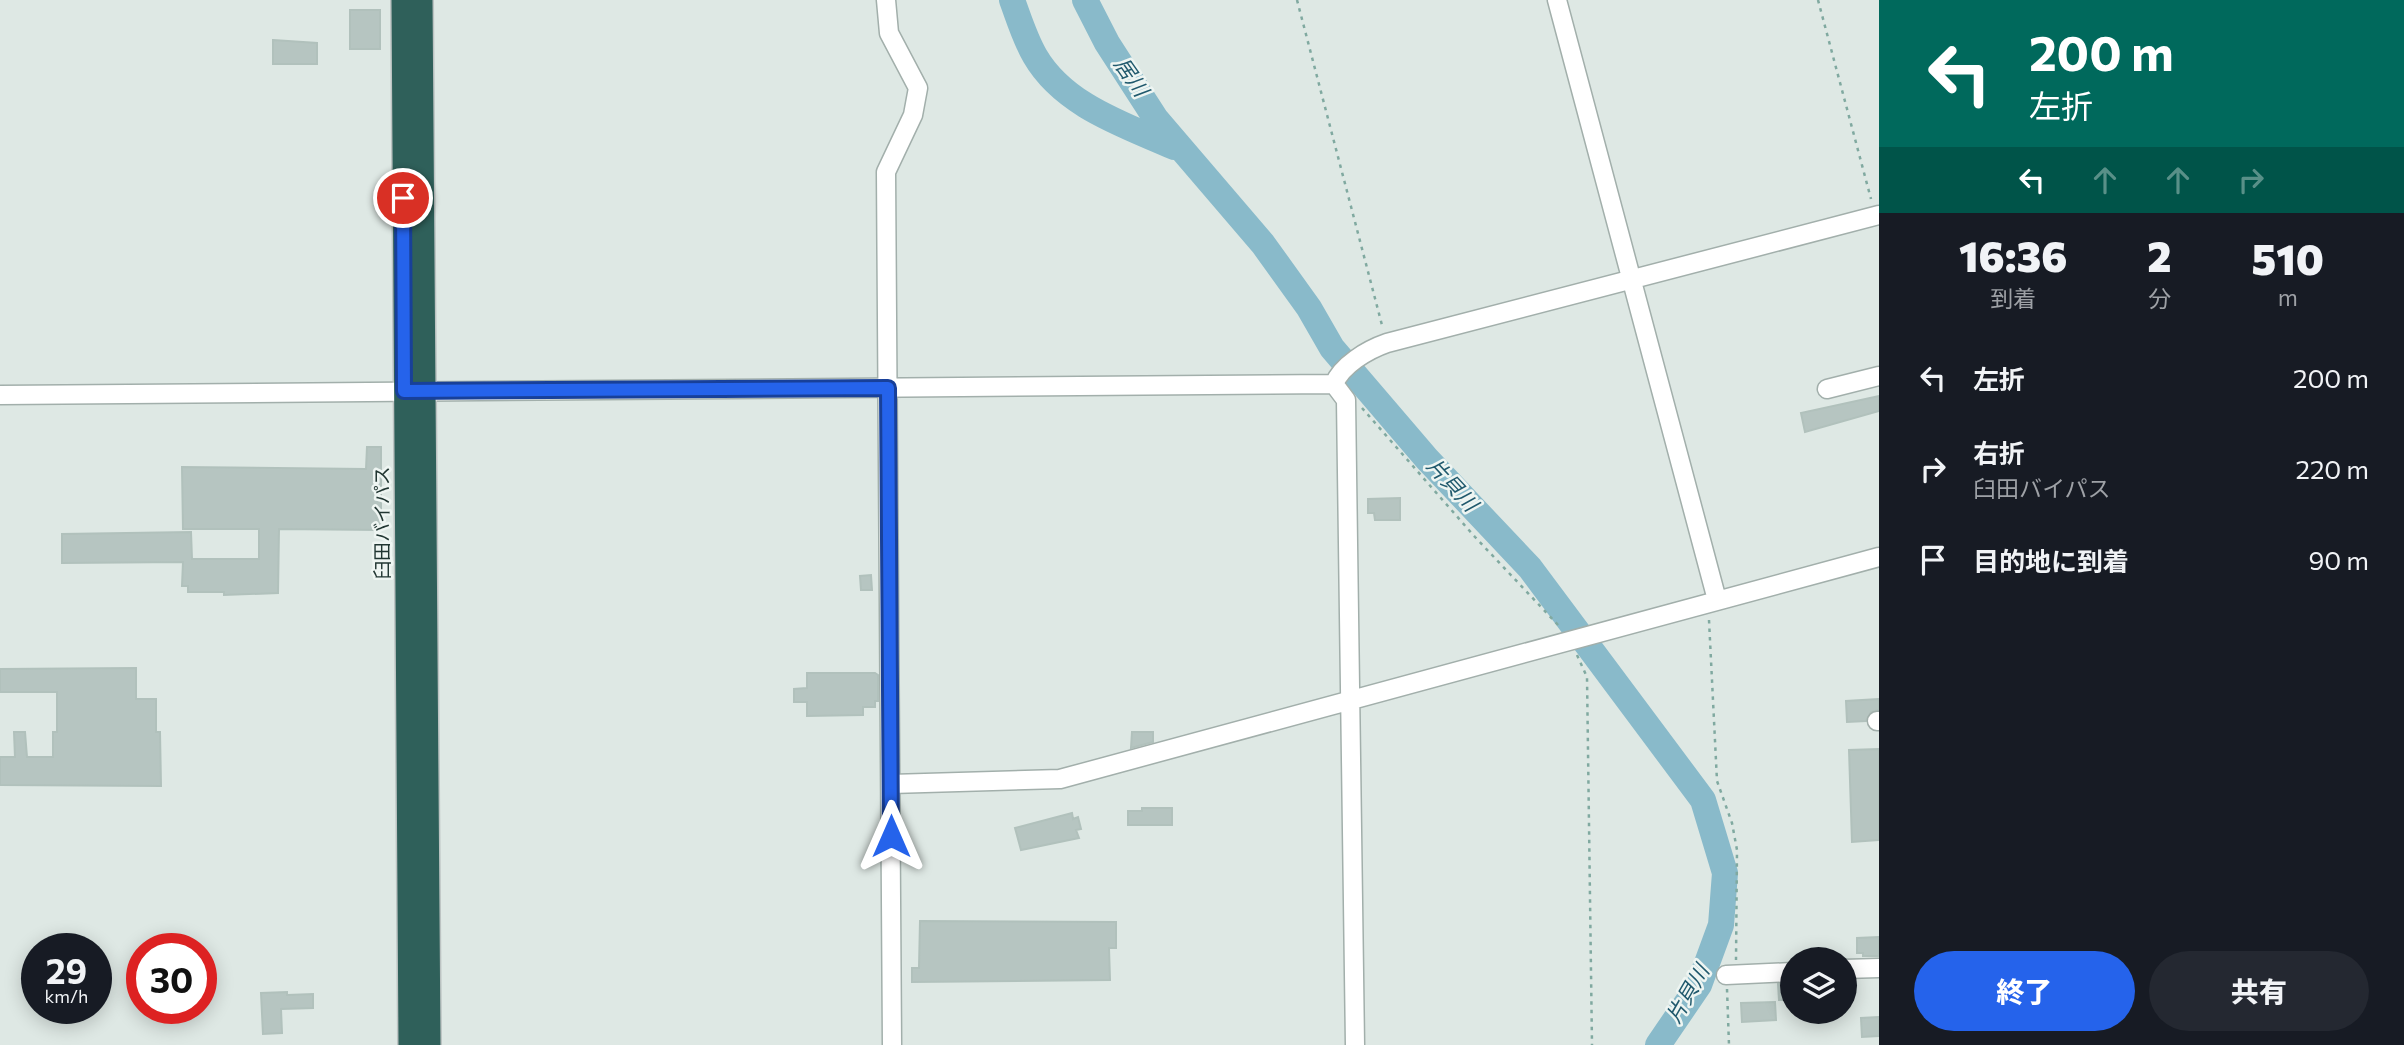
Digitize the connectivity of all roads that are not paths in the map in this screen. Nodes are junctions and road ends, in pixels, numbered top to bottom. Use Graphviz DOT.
graph roads {
  1 [pos="401,0"];
  2 [pos="422,0"];
  3 [pos="886,0"];
  4 [pos="1558,0"];
  5 [pos="1878,218"];
  6 [pos="1631,280"];
  7 [pos="1879,376"];
  8 [pos="1336,380"];
  9 [pos="888,388"];
  10 [pos="1827,389"];
  11 [pos="414,391"];
  12 [pos="0,395"];
  13 [pos="1879,557"];
  14 [pos="1713,601"];
  15 [pos="1351,699"];
  16 [pos="891,784"];
  17 [pos="1879,968"];
  18 [pos="1857,969"];
  19 [pos="1780,972"];
  20 [pos="1731,974"];
  21 [pos="409,1045"];
  22 [pos="430,1045"];
  23 [pos="892,1045"];
  24 [pos="1355,1045"];
  1 -- 11 [label="highway, 臼田バイパス"];
  2 -- 11 [label="highway, 臼田バイパス"];
  3 -- 9 [label="street"];
  4 -- 6 [label="street"];
  5 -- 6 [label="street"];
  6 -- 8 [label="street"];
  6 -- 14 [label="street"];
  7 -- 10 [label="street"];
  8 -- 9 [label="street"];
  8 -- 15 [label="street"];
  9 -- 11 [label="street"];
  9 -- 16 [label="street"];
  11 -- 12 [label="street"];
  11 -- 21 [label="highway, 臼田バイパス"];
  11 -- 22 [label="highway, 臼田バイパス"];
  13 -- 14 [label="street"];
  14 -- 15 [label="street"];
  15 -- 16 [label="street"];
  15 -- 24 [label="street"];
  16 -- 23 [label="street"];
  17 -- 18 [label="street"];
  19 -- 20 [label="street"];
}
